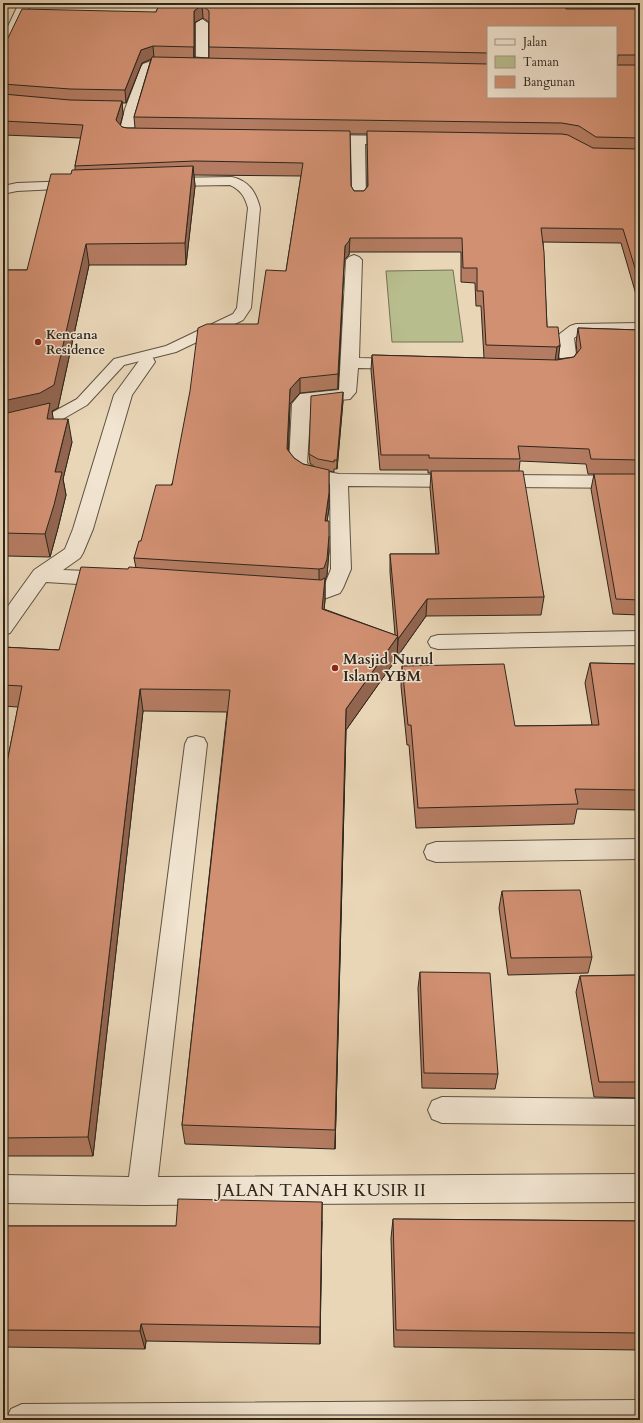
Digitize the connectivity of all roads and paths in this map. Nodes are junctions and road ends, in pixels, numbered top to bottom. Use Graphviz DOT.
graph roads {
  1 [pos="25,3"];
  2 [pos="202,23"];
  3 [pos="3,50"];
  4 [pos="202,66"];
  5 [pos="218,66"];
  6 [pos="161,136"];
  7 [pos="303,138"];
  8 [pos="358,139"];
  9 [pos="412,140"];
  10 [pos="157,182"];
  11 [pos="87,184"];
  12 [pos="3,190"];
  13 [pos="359,200"];
  14 [pos="354,260"];
  15 [pos="640,328"];
  16 [pos="147,362"];
  17 [pos="350,363"];
  18 [pos="421,364"];
  19 [pos="531,367"];
  20 [pos="3,431"];
  21 [pos="339,480"];
  22 [pos="640,482"];
  23 [pos="41,575"];
  24 [pos="126,580"];
  25 [pos="274,590"];
  26 [pos="3,628"];
  27 [pos="640,638"];
  28 [pos="438,642"];
  29 [pos="196,744"];
  30 [pos="640,849"];
  31 [pos="436,852"];
  32 [pos="442,1110"];
  33 [pos="640,1112"];
  34 [pos="640,1188"];
  35 [pos="3,1189"];
  36 [pos="142,1191"];
  37 [pos="640,1416"];
  38 [pos="22,1420"];
  1 -- 3 [label="street"];
  2 -- 4 [label="street"];
  4 -- 5 [label="street"];
  4 -- 6 [label="street"];
  7 -- 8 [label="street"];
  8 -- 9 [label="street"];
  8 -- 13 [label="street"];
  10 -- 20 [label="lane"];
  11 -- 12 [label="lane"];
  14 -- 17 [label="street"];
  15 -- 19 [label="street"];
  16 -- 23 [label="street"];
  17 -- 18 [label="street"];
  17 -- 21 [label="street"];
  21 -- 22 [label="street"];
  21 -- 25 [label="street"];
  23 -- 24 [label="street"];
  23 -- 26 [label="street"];
  27 -- 28 [label="street"];
  29 -- 36 [label="street"];
  30 -- 31 [label="street"];
  32 -- 33 [label="street"];
  34 -- 36 [label="street, JALAN TANAH KUSIR II"];
  35 -- 36 [label="street, JALAN TANAH KUSIR II"];
  37 -- 38 [label="street"];
}
